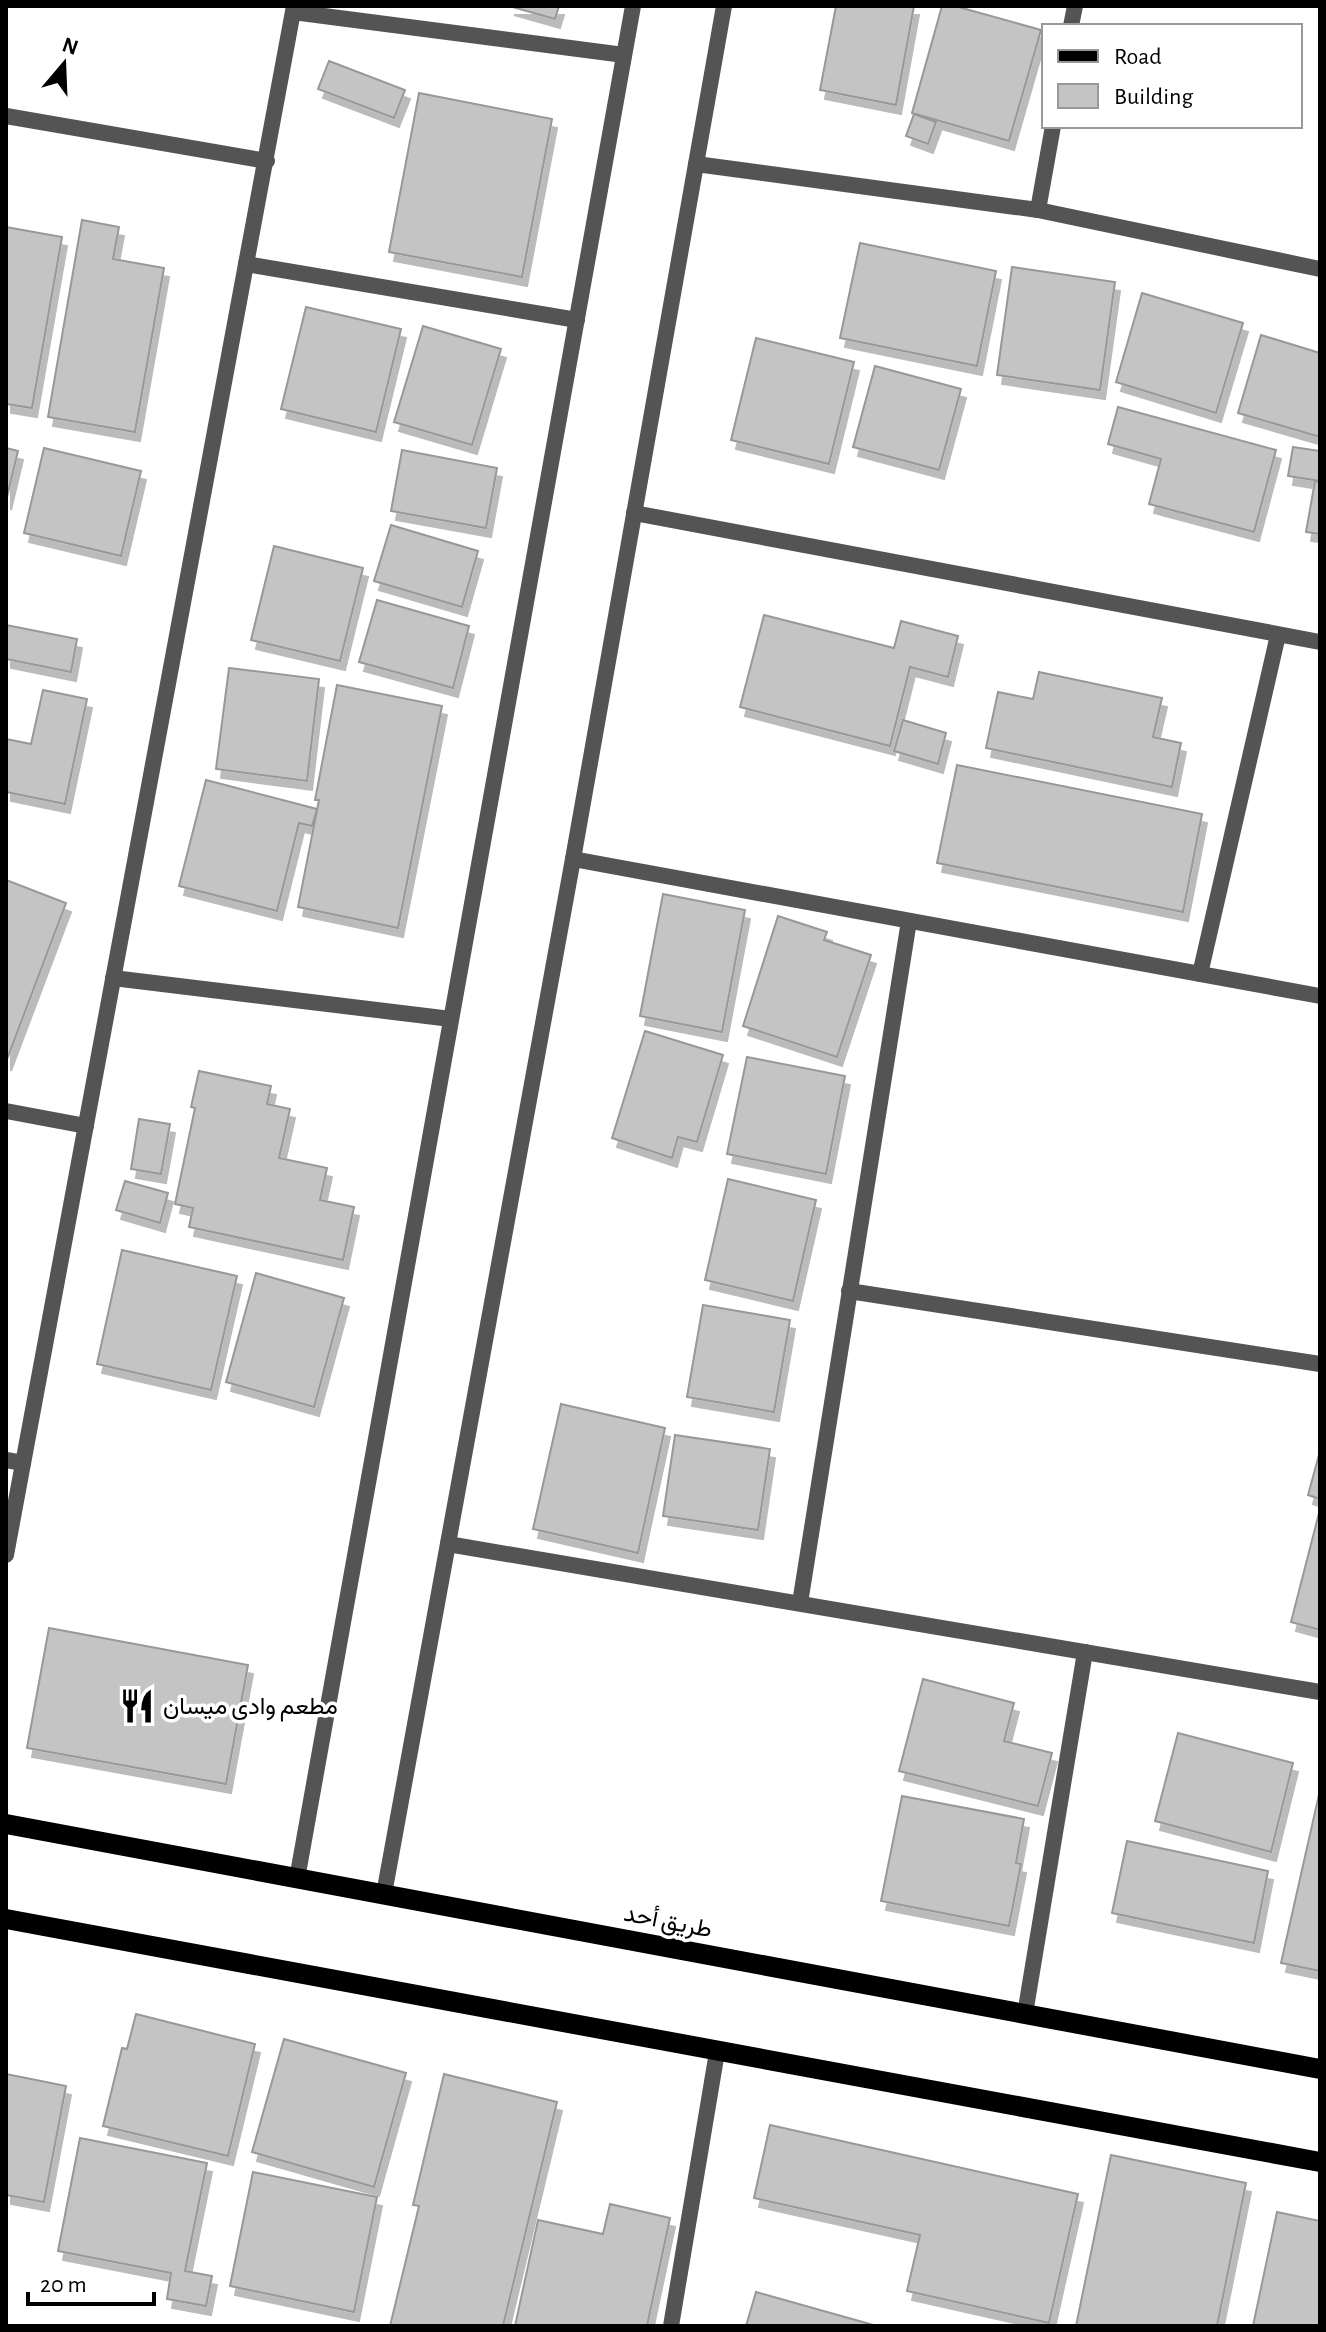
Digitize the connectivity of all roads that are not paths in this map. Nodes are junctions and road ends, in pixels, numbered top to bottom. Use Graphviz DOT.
graph roads {
  1 [pos="633,6"];
  2 [pos="724,6"];
  3 [pos="293,9"];
  4 [pos="624,55"];
  5 [pos="6,116"];
  6 [pos="1053,128"];
  7 [pos="267,161"];
  8 [pos="696,164"];
  9 [pos="1038,210"];
  10 [pos="246,264"];
  11 [pos="1320,269"];
  12 [pos="577,320"];
  13 [pos="634,513"];
  14 [pos="1278,635"];
  15 [pos="1320,642"];
  16 [pos="573,859"];
  17 [pos="909,921"];
  18 [pos="1200,974"];
  19 [pos="113,978"];
  20 [pos="1320,996"];
  21 [pos="451,1019"];
  22 [pos="6,1111"];
  23 [pos="86,1126"];
  24 [pos="849,1291"];
  25 [pos="1320,1364"];
  26 [pos="14,1462"];
  27 [pos="448,1544"];
  28 [pos="6,1555"];
  29 [pos="800,1603"];
  30 [pos="1085,1652"];
  31 [pos="1320,1692"];
  32 [pos="6,1824"];
  33 [pos="297,1879"];
  34 [pos="384,1894"];
  35 [pos="6,1919"];
  36 [pos="1025,2014"];
  37 [pos="717,2052"];
  38 [pos="1320,2069"];
  39 [pos="1320,2162"];
  40 [pos="671,2326"];
  1 -- 4 [label="street"];
  2 -- 8 [label="street"];
  3 -- 4 [label="street"];
  3 -- 7 [label="street"];
  4 -- 12 [label="street"];
  5 -- 7 [label="street"];
  6 -- 9 [label="street"];
  7 -- 10 [label="street"];
  8 -- 9 [label="street"];
  8 -- 13 [label="street"];
  9 -- 11 [label="street"];
  10 -- 12 [label="street"];
  10 -- 19 [label="street"];
  12 -- 21 [label="street"];
  13 -- 14 [label="street"];
  13 -- 16 [label="street"];
  14 -- 15 [label="street"];
  14 -- 18 [label="street"];
  16 -- 17 [label="street"];
  16 -- 27 [label="street"];
  17 -- 18 [label="street"];
  17 -- 24 [label="street"];
  18 -- 20 [label="street"];
  19 -- 21 [label="street"];
  19 -- 23 [label="street"];
  21 -- 33 [label="street"];
  22 -- 23 [label="street"];
  23 -- 26 [label="street"];
  24 -- 25 [label="street"];
  24 -- 29 [label="street"];
  26 -- 28 [label="street"];
  27 -- 29 [label="street"];
  27 -- 34 [label="street"];
  29 -- 30 [label="street"];
  30 -- 31 [label="street"];
  30 -- 36 [label="street"];
  32 -- 33 [label="main road, طريق أحد"];
  33 -- 34 [label="main road, طريق أحد"];
  34 -- 36 [label="main road, طريق أحد"];
  35 -- 37 [label="main road"];
  36 -- 38 [label="main road, طريق أحد"];
  37 -- 39 [label="main road"];
  37 -- 40 [label="street"];
}
